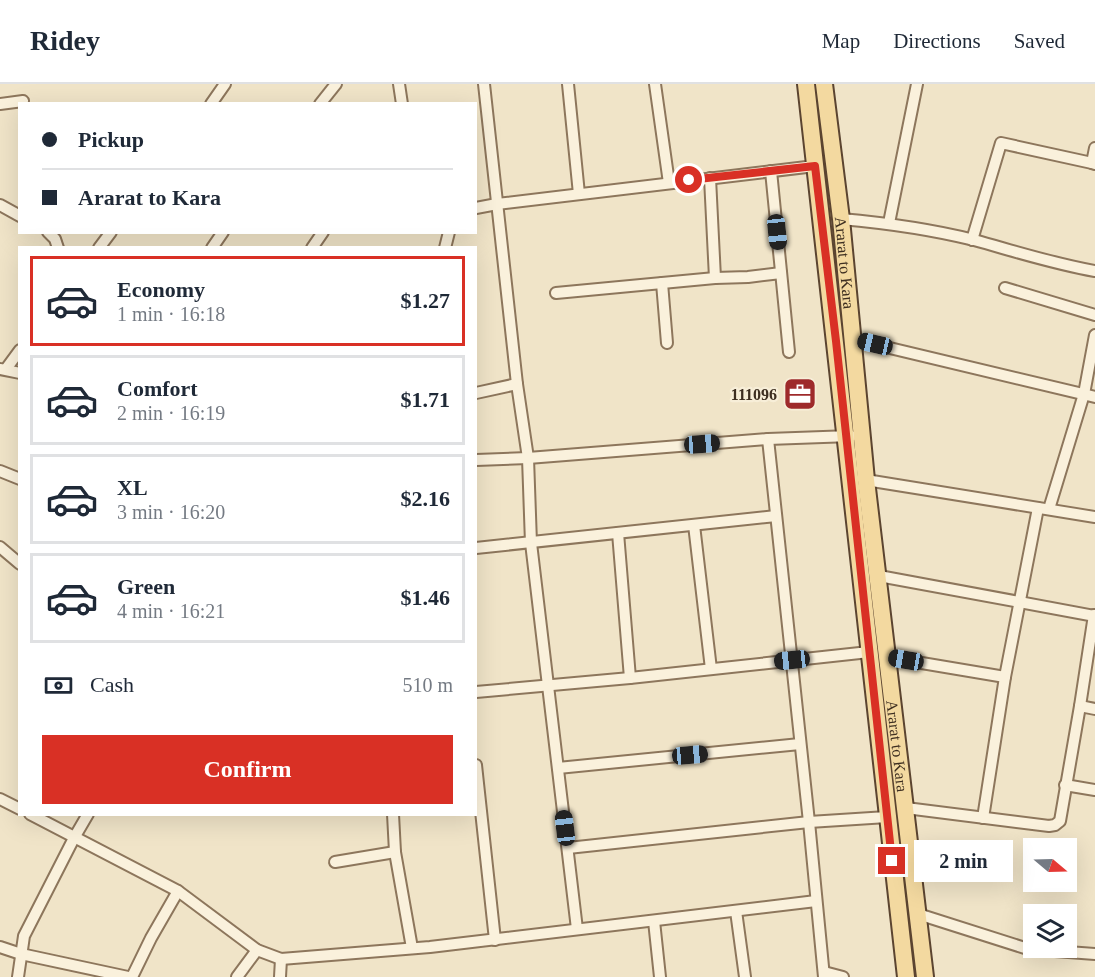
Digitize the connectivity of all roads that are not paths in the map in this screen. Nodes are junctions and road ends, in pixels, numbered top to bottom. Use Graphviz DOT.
graph roads {
  1 [pos="225,84"];
  2 [pos="336,84"];
  3 [pos="399,84"];
  4 [pos="483,84"];
  5 [pos="568,84"];
  6 [pos="655,84"];
  7 [pos="806,84"];
  8 [pos="824,84"];
  9 [pos="917,84"];
  10 [pos="23,101"];
  11 [pos="212,102"];
  12 [pos="322,102"];
  13 [pos="402,102"];
  14 [pos="0,104"];
  15 [pos="1095,148"];
  16 [pos="1094,163"];
  17 [pos="815,166"];
  18 [pos="771,171"];
  19 [pos="710,178"];
  20 [pos="669,183"];
  21 [pos="579,194"];
  22 [pos="497,204"];
  23 [pos="0,205"];
  24 [pos="477,208"];
  25 [pos="18,215"];
  26 [pos="841,219"];
  27 [pos="889,223"];
  28 [pos="972,240"];
  29 [pos="1095,271"];
  30 [pos="781,273"];
  31 [pos="715,278"];
  32 [pos="662,284"];
  33 [pos="1005,288"];
  34 [pos="556,293"];
  35 [pos="1095,315"];
  36 [pos="1095,335"];
  37 [pos="852,339"];
  38 [pos="667,343"];
  39 [pos="18,352"];
  40 [pos="789,352"];
  41 [pos="3,369"];
  42 [pos="18,373"];
  43 [pos="517,384"];
  44 [pos="477,393"];
  45 [pos="1090,396"];
  46 [pos="855,436"];
  47 [pos="768,439"];
  48 [pos="528,458"];
  49 [pos="477,460"];
  50 [pos="0,471"];
  51 [pos="18,478"];
  52 [pos="866,480"];
  53 [pos="1038,508"];
  54 [pos="1049,509"];
  55 [pos="776,516"];
  56 [pos="1095,518"];
  57 [pos="694,525"];
  58 [pos="618,533"];
  59 [pos="531,543"];
  60 [pos="0,546"];
  61 [pos="477,548"];
  62 [pos="18,562"];
  63 [pos="879,576"];
  64 [pos="1020,603"];
  65 [pos="1095,616"];
  66 [pos="869,652"];
  67 [pos="886,657"];
  68 [pos="792,660"];
  69 [pos="711,669"];
  70 [pos="1005,677"];
  71 [pos="630,678"];
  72 [pos="549,685"];
  73 [pos="477,692"];
  74 [pos="1080,706"];
  75 [pos="1095,709"];
  76 [pos="800,744"];
  77 [pos="558,768"];
  78 [pos="477,774"];
  79 [pos="1065,784"];
  80 [pos="1095,790"];
  81 [pos="0,799"];
  82 [pos="18,808"];
  83 [pos="906,808"];
  84 [pos="34,816"];
  85 [pos="87,816"];
  86 [pos="393,816"];
  87 [pos="887,817"];
  88 [pos="983,818"];
  89 [pos="809,822"];
  90 [pos="74,838"];
  91 [pos="568,848"];
  92 [pos="395,852"];
  93 [pos="335,862"];
  94 [pos="178,891"];
  95 [pos="816,901"];
  96 [pos="736,911"];
  97 [pos="918,914"];
  98 [pos="654,921"];
  99 [pos="577,929"];
  100 [pos="495,940"];
  101 [pos="0,946"];
  102 [pos="412,948"];
  103 [pos="257,950"];
  104 [pos="21,954"];
  105 [pos="1095,954"];
  106 [pos="281,959"];
  107 [pos="824,975"];
  108 [pos="18,977"];
  109 [pos="130,977"];
  110 [pos="237,977"];
  111 [pos="280,977"];
  112 [pos="660,977"];
  113 [pos="745,977"];
  114 [pos="843,977"];
  115 [pos="906,977"];
  116 [pos="925,977"];
  1 -- 11 [label="street"];
  2 -- 12 [label="street"];
  3 -- 13 [label="street"];
  4 -- 22 [label="street"];
  5 -- 21 [label="street"];
  6 -- 20 [label="street"];
  7 -- 17 [label="main road, Ararat to Kara"];
  8 -- 26 [label="main road, Ararat to Kara"];
  9 -- 27 [label="street"];
  10 -- 14 [label="street"];
  15 -- 16 [label="street"];
  16 -- 28 [label="street"];
  17 -- 18 [label="street"];
  17 -- 46 [label="main road, Ararat to Kara"];
  18 -- 19 [label="street"];
  18 -- 30 [label="street"];
  19 -- 20 [label="street"];
  19 -- 31 [label="street"];
  20 -- 21 [label="street"];
  21 -- 22 [label="street"];
  22 -- 24 [label="street"];
  22 -- 43 [label="street"];
  23 -- 25 [label="street"];
  26 -- 27 [label="street"];
  26 -- 37 [label="main road, Ararat to Kara"];
  27 -- 28 [label="street"];
  28 -- 29 [label="street"];
  30 -- 31 [label="street"];
  30 -- 40 [label="street"];
  31 -- 32 [label="street"];
  32 -- 34 [label="street"];
  32 -- 38 [label="street"];
  33 -- 35 [label="street"];
  36 -- 45 [label="street"];
  37 -- 45 [label="street"];
  37 -- 46 [label="main road, Ararat to Kara"];
  39 -- 41 [label="street"];
  41 -- 42 [label="street"];
  43 -- 44 [label="street"];
  43 -- 48 [label="street"];
  45 -- 54 [label="street"];
  46 -- 47 [label="street"];
  46 -- 52 [label="main road, Ararat to Kara"];
  46 -- 66 [label="main road, Ararat to Kara"];
  47 -- 48 [label="street"];
  47 -- 55 [label="street"];
  48 -- 49 [label="street"];
  48 -- 59 [label="street"];
  50 -- 51 [label="street"];
  52 -- 53 [label="street"];
  52 -- 63 [label="main road, Ararat to Kara"];
  53 -- 54 [label="street"];
  53 -- 64 [label="street"];
  54 -- 56 [label="street"];
  55 -- 57 [label="street"];
  55 -- 68 [label="street"];
  57 -- 58 [label="street"];
  57 -- 69 [label="street"];
  58 -- 59 [label="street"];
  58 -- 71 [label="street"];
  59 -- 61 [label="street"];
  59 -- 72 [label="street"];
  60 -- 62 [label="street"];
  63 -- 64 [label="street"];
  63 -- 67 [label="main road, Ararat to Kara"];
  64 -- 65 [label="street"];
  64 -- 70 [label="street"];
  65 -- 74 [label="street"];
  66 -- 68 [label="street"];
  66 -- 87 [label="main road, Ararat to Kara"];
  67 -- 70 [label="street"];
  67 -- 83 [label="main road, Ararat to Kara"];
  68 -- 69 [label="street"];
  68 -- 76 [label="street"];
  69 -- 71 [label="street"];
  70 -- 88 [label="street"];
  71 -- 72 [label="street"];
  72 -- 73 [label="street"];
  72 -- 77 [label="street"];
  74 -- 75 [label="street"];
  74 -- 79 [label="street"];
  76 -- 77 [label="street"];
  76 -- 89 [label="street"];
  77 -- 91 [label="street"];
  78 -- 100 [label="street"];
  79 -- 80 [label="street"];
  79 -- 88 [label="street"];
  81 -- 82 [label="street"];
  83 -- 88 [label="street"];
  83 -- 97 [label="main road, Ararat to Kara"];
  84 -- 90 [label="street"];
  85 -- 90 [label="street"];
  86 -- 92 [label="street"];
  87 -- 89 [label="street"];
  87 -- 115 [label="main road, Ararat to Kara"];
  89 -- 91 [label="street"];
  89 -- 95 [label="street"];
  90 -- 94 [label="street"];
  90 -- 104 [label="street"];
  91 -- 99 [label="street"];
  92 -- 93 [label="street"];
  92 -- 102 [label="street"];
  94 -- 103 [label="street"];
  94 -- 109 [label="street"];
  95 -- 96 [label="street"];
  95 -- 107 [label="street"];
  96 -- 98 [label="street"];
  96 -- 113 [label="street"];
  97 -- 105 [label="street"];
  97 -- 116 [label="main road, Ararat to Kara"];
  98 -- 99 [label="street"];
  98 -- 112 [label="street"];
  99 -- 100 [label="street"];
  100 -- 102 [label="street"];
  101 -- 104 [label="street"];
  102 -- 106 [label="street"];
  103 -- 106 [label="street"];
  103 -- 110 [label="street"];
  104 -- 108 [label="street"];
  104 -- 109 [label="street"];
  106 -- 111 [label="street"];
  107 -- 114 [label="street"];
}
